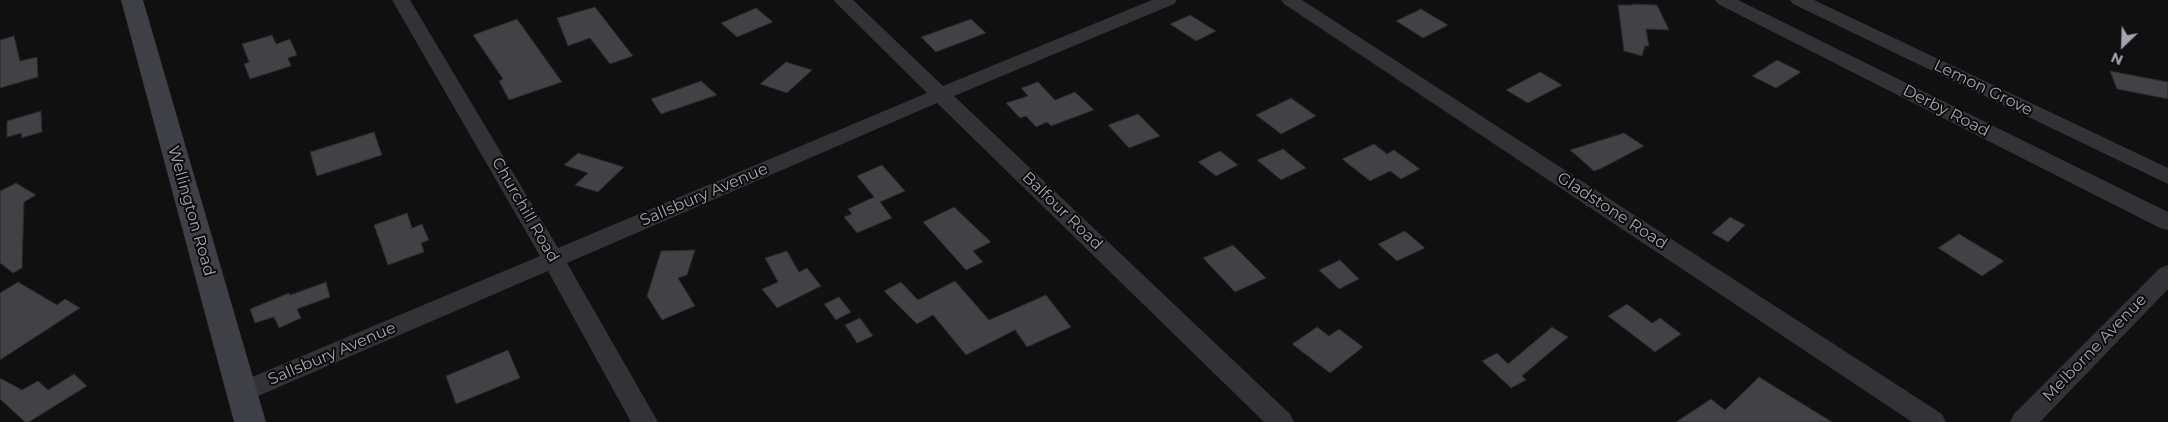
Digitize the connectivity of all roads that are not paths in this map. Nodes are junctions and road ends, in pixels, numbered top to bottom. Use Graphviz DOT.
graph roads {
  1 [pos="132,0"];
  2 [pos="401,0"];
  3 [pos="842,0"];
  4 [pos="1168,0"];
  5 [pos="1290,0"];
  6 [pos="1724,0"];
  7 [pos="1799,0"];
  8 [pos="941,94"];
  9 [pos="2168,177"];
  10 [pos="2168,222"];
  11 [pos="554,260"];
  12 [pos="2168,274"];
  13 [pos="242,392"];
  14 [pos="250,422"];
  15 [pos="645,422"];
  16 [pos="1281,422"];
  17 [pos="1933,422"];
  18 [pos="2023,422"];
  1 -- 13 [label="main road, Wellington Road"];
  2 -- 11 [label="street, Churchill Road"];
  3 -- 8 [label="street, Balfour Road"];
  4 -- 8 [label="street, Sallsbury Avenue"];
  5 -- 17 [label="street, Gladstone Road"];
  6 -- 10 [label="street, Derby Road"];
  7 -- 9 [label="street, Lemon Grove"];
  8 -- 11 [label="street, Sallsbury Avenue"];
  8 -- 16 [label="street, Balfour Road"];
  11 -- 13 [label="street, Sallsbury Avenue"];
  11 -- 15 [label="street, Churchill Road"];
  12 -- 18 [label="street, Melborne Avenue"];
  13 -- 14 [label="main road, Wellington Road"];
}
